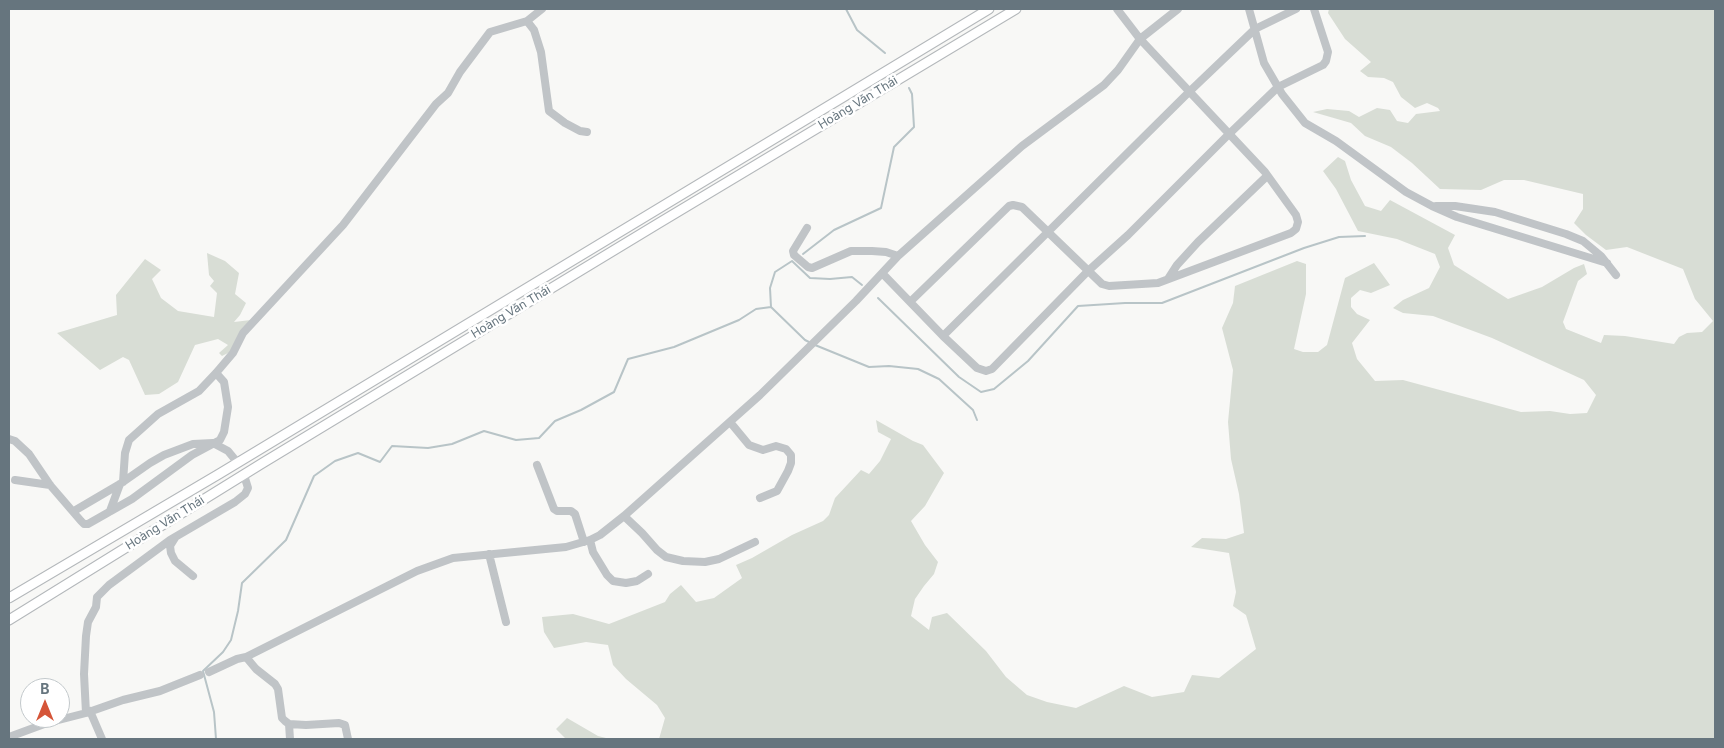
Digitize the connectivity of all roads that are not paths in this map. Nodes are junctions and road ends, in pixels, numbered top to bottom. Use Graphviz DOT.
graph roads {
  1 [pos="542,9"];
  2 [pos="989,9"];
  3 [pos="1016,9"];
  4 [pos="1117,9"];
  5 [pos="1178,9"];
  6 [pos="1250,9"];
  7 [pos="1296,9"];
  8 [pos="1314,9"];
  9 [pos="527,21"];
  10 [pos="1255,29"];
  11 [pos="1140,39"];
  12 [pos="1278,87"];
  13 [pos="1189,92"];
  14 [pos="587,132"];
  15 [pos="1228,134"];
  16 [pos="1268,176"];
  17 [pos="1432,206"];
  18 [pos="807,228"];
  19 [pos="1048,232"];
  20 [pos="898,256"];
  21 [pos="1607,263"];
  22 [pos="1088,271"];
  23 [pos="882,273"];
  24 [pos="1616,275"];
  25 [pos="1168,279"];
  26 [pos="910,302"];
  27 [pos="943,336"];
  28 [pos="216,374"];
  29 [pos="730,422"];
  30 [pos="9,438"];
  31 [pos="213,443"];
  32 [pos="237,462"];
  33 [pos="536,465"];
  34 [pos="244,475"];
  35 [pos="15,480"];
  36 [pos="122,483"];
  37 [pos="50,485"];
  38 [pos="760,498"];
  39 [pos="110,511"];
  40 [pos="74,512"];
  41 [pos="624,516"];
  42 [pos="184,530"];
  43 [pos="587,541"];
  44 [pos="755,542"];
  45 [pos="489,554"];
  46 [pos="648,574"];
  47 [pos="193,576"];
  48 [pos="9,598"];
  49 [pos="9,620"];
  50 [pos="506,622"];
  51 [pos="246,657"];
  52 [pos="209,672"];
  53 [pos="200,675"];
  54 [pos="88,712"];
  55 [pos="288,724"];
  56 [pos="9,737"];
  57 [pos="102,739"];
  58 [pos="290,739"];
  59 [pos="348,739"];
  1 -- 9 [label="street"];
  2 -- 32 [label="main road, Hoàng Văn Thái"];
  3 -- 34 [label="main road, Hoàng Văn Thái"];
  4 -- 11 [label="street"];
  5 -- 11 [label="street"];
  6 -- 10 [label="street"];
  7 -- 10 [label="street"];
  8 -- 12 [label="street"];
  9 -- 14 [label="street"];
  9 -- 28 [label="street"];
  10 -- 12 [label="street"];
  10 -- 13 [label="street"];
  11 -- 13 [label="street"];
  11 -- 20 [label="street"];
  12 -- 15 [label="street"];
  12 -- 17 [label="street"];
  13 -- 15 [label="street"];
  13 -- 19 [label="street"];
  15 -- 16 [label="street"];
  15 -- 22 [label="street"];
  16 -- 25 [label="street"];
  16 -- 25 [label="street"];
  17 -- 21 [label="street"];
  17 -- 21 [label="street"];
  18 -- 20 [label="street"];
  19 -- 22 [label="street"];
  19 -- 26 [label="street"];
  19 -- 27 [label="street"];
  20 -- 23 [label="street"];
  21 -- 24 [label="street"];
  22 -- 25 [label="street"];
  22 -- 27 [label="street"];
  23 -- 26 [label="street"];
  23 -- 29 [label="street"];
  26 -- 27 [label="street"];
  28 -- 31 [label="street"];
  28 -- 36 [label="street"];
  29 -- 38 [label="street"];
  29 -- 41 [label="street"];
  30 -- 37 [label="street"];
  31 -- 32 [label="street"];
  31 -- 36 [label="street"];
  31 -- 39 [label="street"];
  32 -- 34 [label="main road"];
  32 -- 48 [label="main road, Hoàng Văn Thái"];
  33 -- 43 [label="street"];
  34 -- 42 [label="street"];
  34 -- 49 [label="main road, Hoàng Văn Thái"];
  35 -- 37 [label="street"];
  36 -- 39 [label="street"];
  36 -- 40 [label="street"];
  37 -- 40 [label="street"];
  39 -- 40 [label="street"];
  41 -- 43 [label="street"];
  41 -- 44 [label="street"];
  42 -- 47 [label="street"];
  42 -- 54 [label="street"];
  43 -- 45 [label="street"];
  43 -- 46 [label="street"];
  45 -- 50 [label="street"];
  45 -- 51 [label="street"];
  51 -- 52 [label="street"];
  51 -- 55 [label="street"];
  53 -- 54 [label="street"];
  54 -- 56 [label="street"];
  54 -- 57 [label="street"];
  55 -- 58 [label="street"];
  55 -- 59 [label="street"];
}
